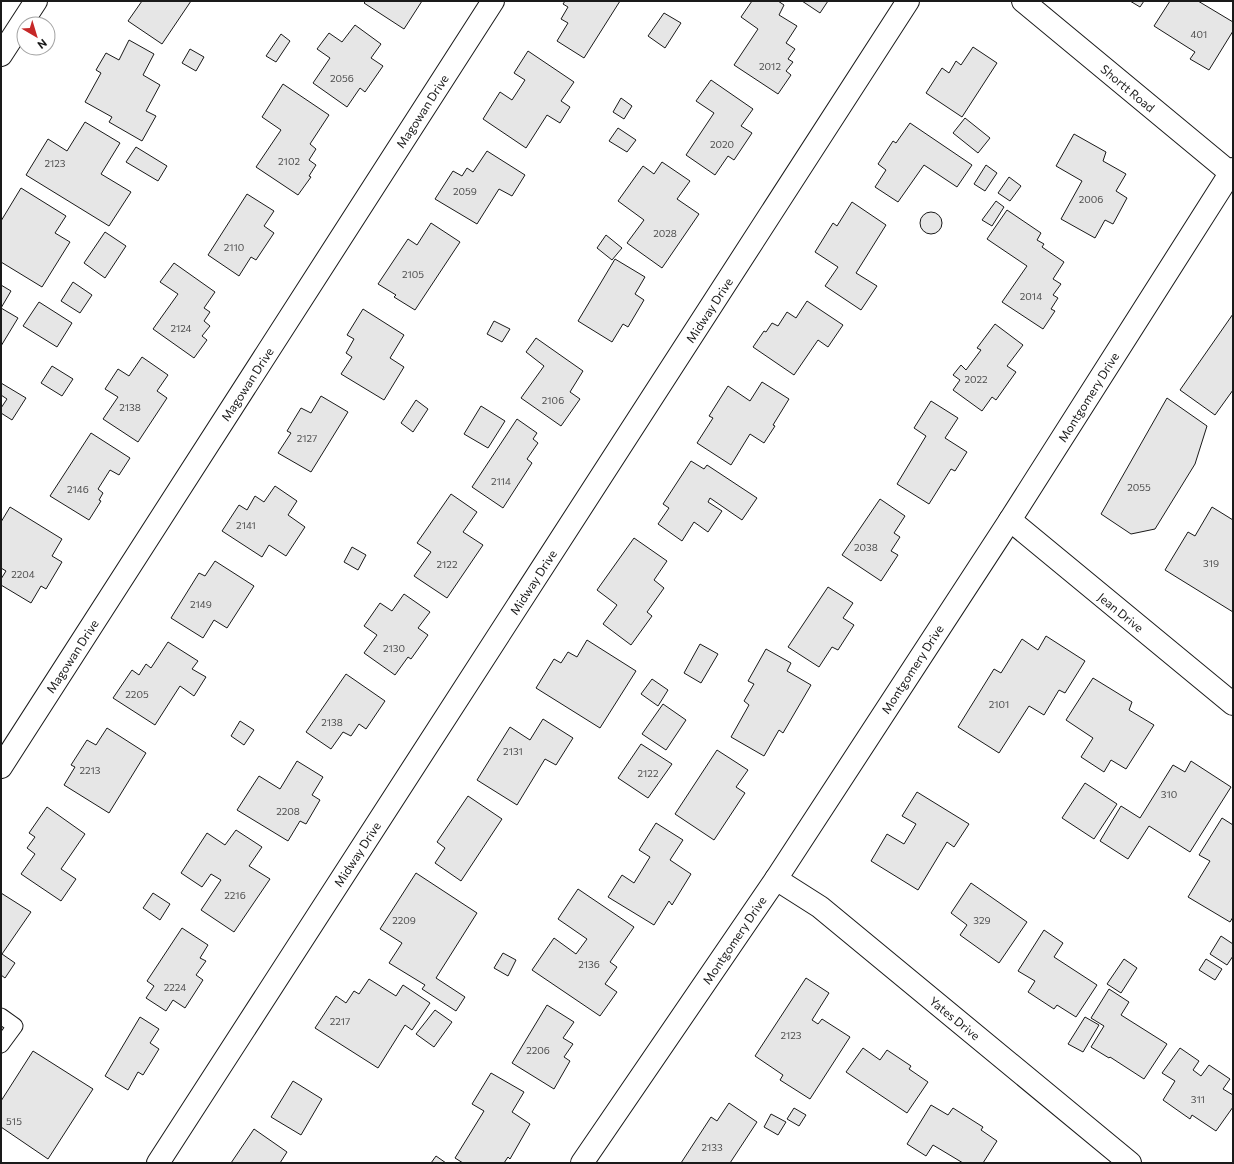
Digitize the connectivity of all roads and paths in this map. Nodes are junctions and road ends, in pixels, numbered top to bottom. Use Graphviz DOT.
graph roads {
  1 [pos="36,1"];
  2 [pos="493,1"];
  3 [pos="908,1"];
  4 [pos="1023,1"];
  5 [pos="1,55"];
  6 [pos="1232,172"];
  7 [pos="1010,520"];
  8 [pos="1233,704"];
  9 [pos="1,766"];
  10 [pos="776,879"];
  11 [pos="1,1016"];
  12 [pos="1,1045"];
  13 [pos="158,1163"];
  14 [pos="582,1163"];
  15 [pos="1130,1163"];
  1 -- 5 [label="street"];
  2 -- 9 [label="street, Magowan Drive"];
  3 -- 13 [label="street, Midway Drive"];
  4 -- 6 [label="street, Shortt Road"];
  6 -- 7 [label="street, Montgomery Drive"];
  7 -- 8 [label="street, Jean Drive"];
  7 -- 10 [label="street, Montgomery Drive"];
  10 -- 14 [label="street, Montgomery Drive"];
  10 -- 15 [label="street, Yates Drive"];
  11 -- 12 [label="lane"];
}
